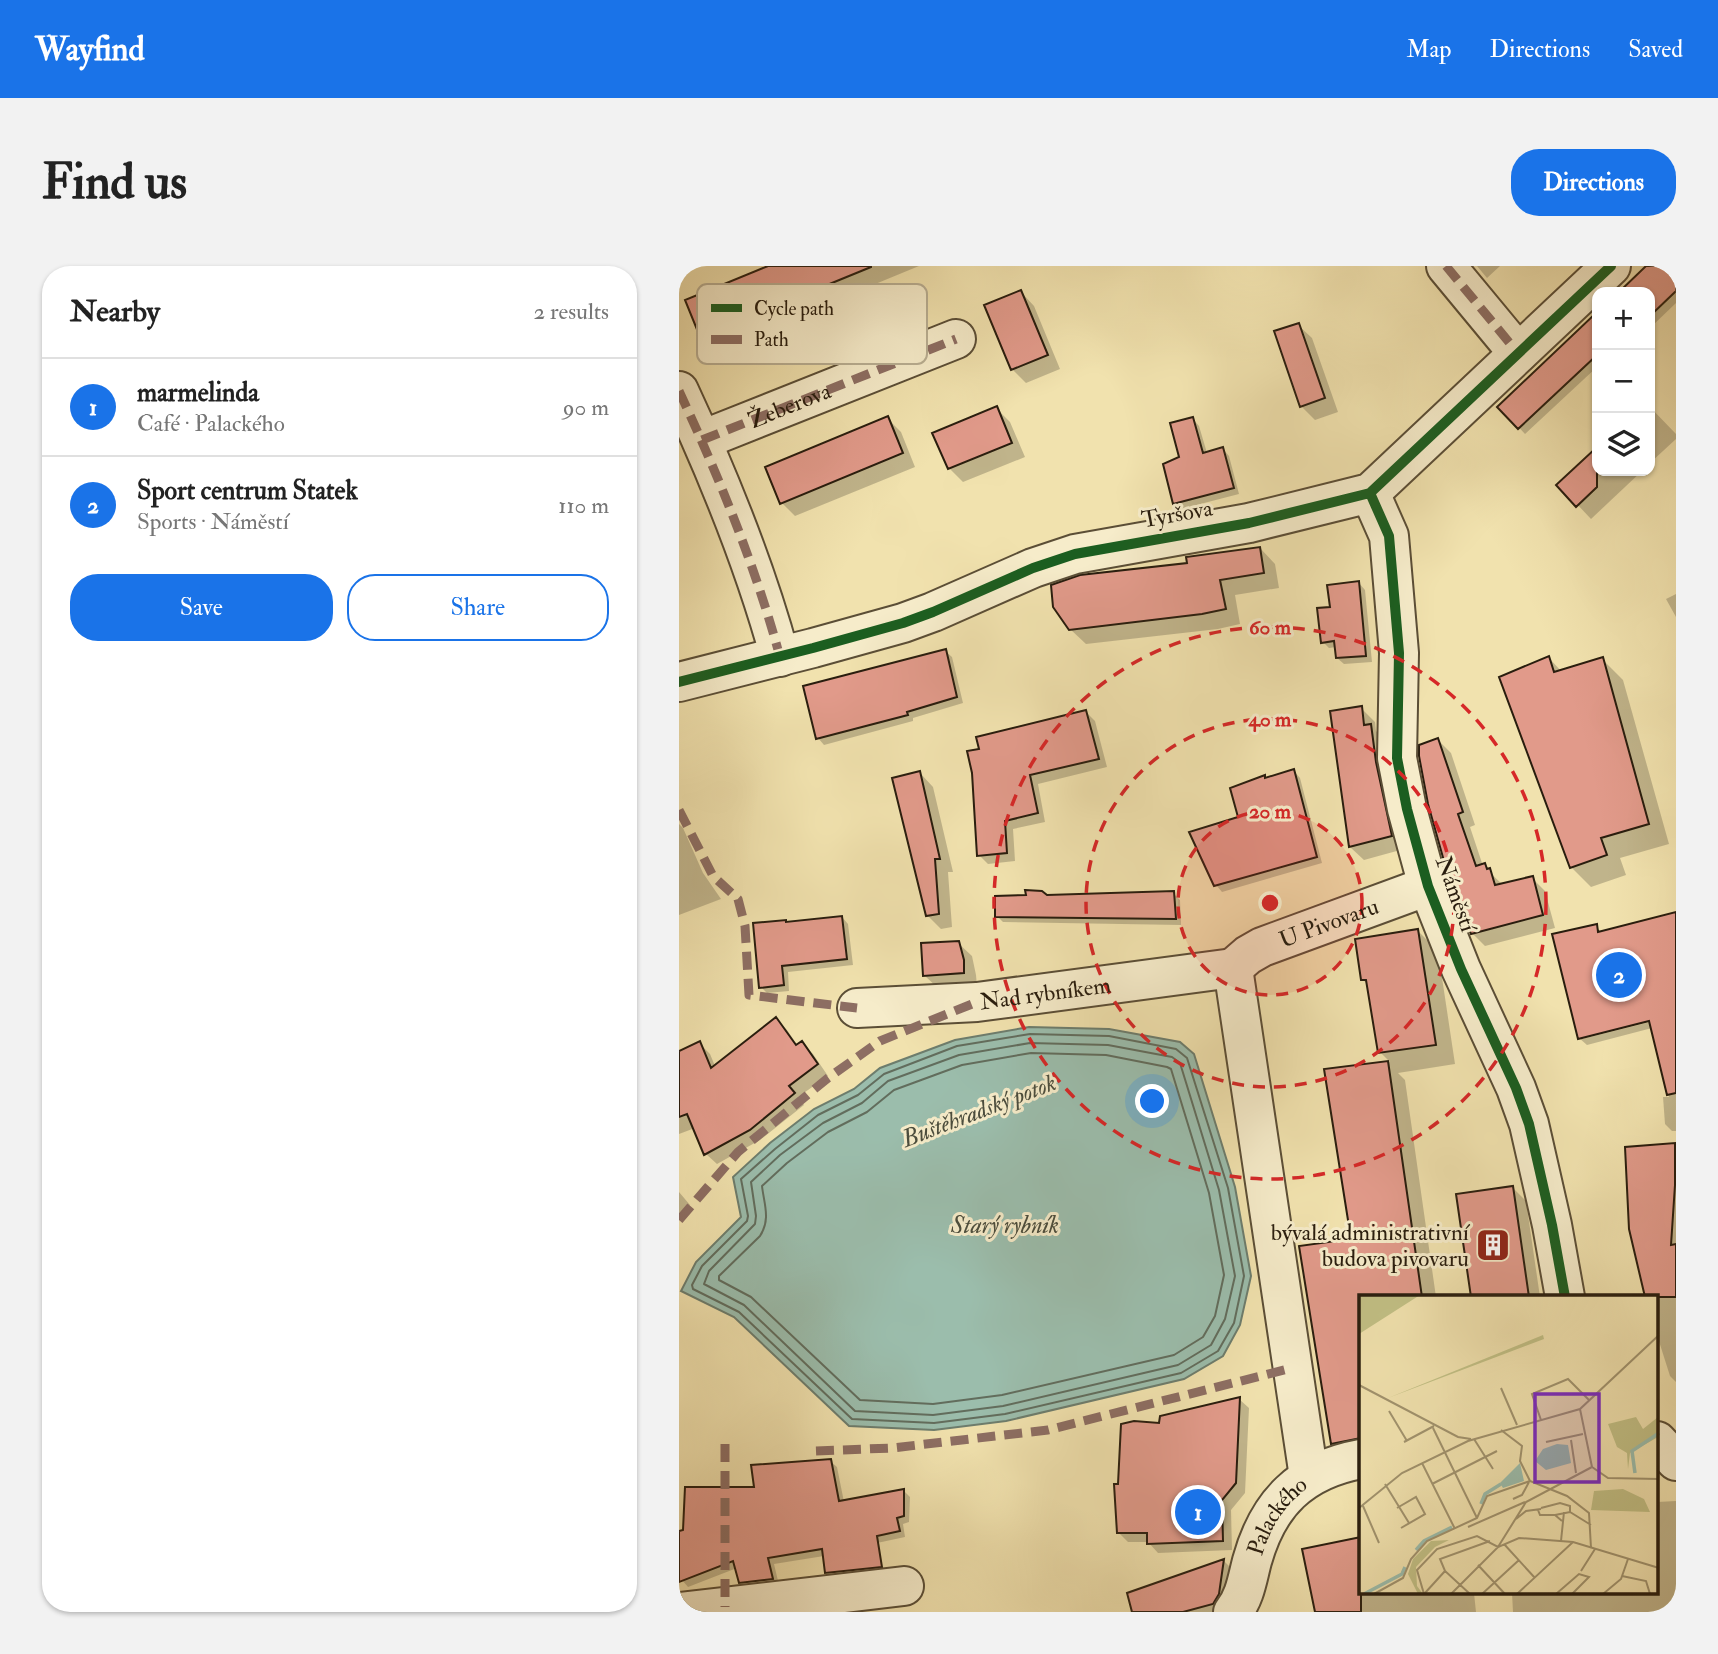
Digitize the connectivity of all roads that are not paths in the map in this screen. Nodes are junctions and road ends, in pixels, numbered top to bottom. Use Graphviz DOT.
graph roads {
  1 [pos="1445,266"];
  2 [pos="1611,266"];
  3 [pos="955,339"];
  4 [pos="927,350"];
  5 [pos="1518,354"];
  6 [pos="892,364"];
  7 [pos="679,391"];
  8 [pos="702,440"];
  9 [pos="1370,494"];
  10 [pos="780,657"];
  11 [pos="679,682"];
  12 [pos="1427,886"];
  13 [pos="1233,968"];
  14 [pos="857,1008"];
  15 [pos="1565,1295"];
  16 [pos="1658,1442"];
  17 [pos="1359,1459"];
  18 [pos="1676,1461"];
  19 [pos="1309,1478"];
  20 [pos="904,1586"];
  21 [pos="681,1612"];
  22 [pos="1233,1612"];
  1 -- 5 [label="street"];
  2 -- 5 [label="street, Tyršova"];
  3 -- 4 [label="street, Žeberova"];
  5 -- 9 [label="street, Tyršova"];
  6 -- 8 [label="street, Žeberova"];
  7 -- 8 [label="street"];
  8 -- 10 [label="street"];
  9 -- 10 [label="street, Tyršova"];
  9 -- 12 [label="street, Náměstí"];
  10 -- 11 [label="street, Tyršova"];
  12 -- 13 [label="street, U Pivovaru"];
  12 -- 15 [label="street, Náměstí"];
  13 -- 14 [label="street, Nad rybníkem"];
  13 -- 19 [label="street"];
  16 -- 18 [label="street"];
  17 -- 19 [label="street, Palackého"];
  19 -- 22 [label="street, Palackého"];
  20 -- 21 [label="street"];
}
